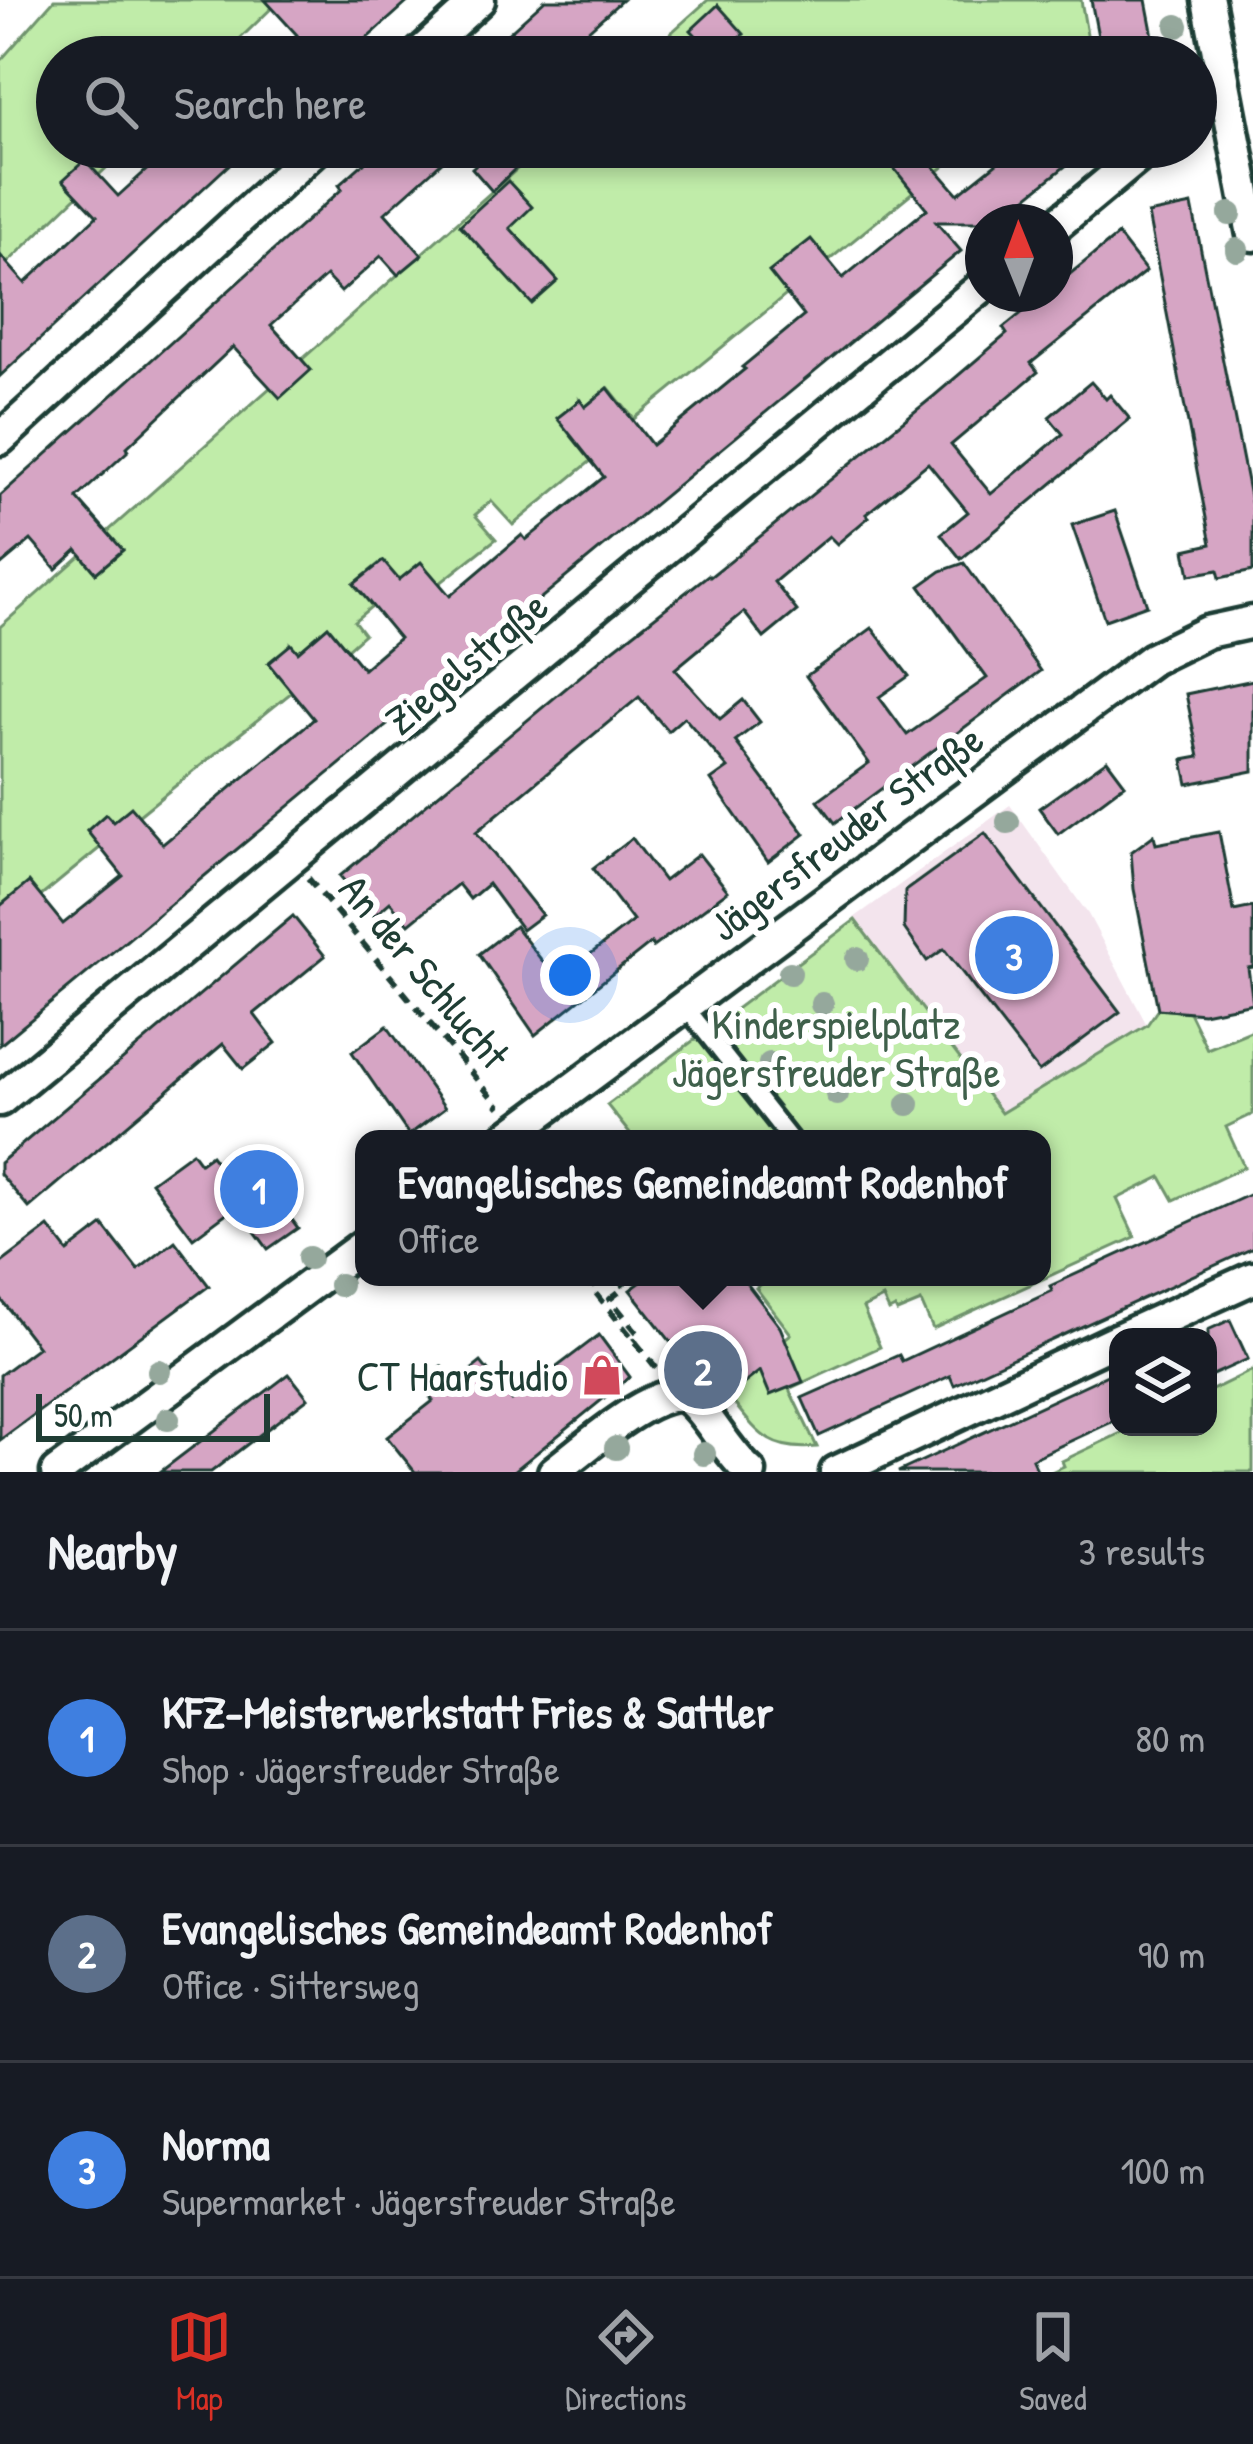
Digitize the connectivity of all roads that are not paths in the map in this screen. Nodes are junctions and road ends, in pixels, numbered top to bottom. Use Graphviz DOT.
graph roads {
  1 [pos="478,0"];
  2 [pos="1208,0"];
  3 [pos="439,36"];
  4 [pos="1214,36"];
  5 [pos="1217,57"];
  6 [pos="1222,88"];
  7 [pos="1217,92"];
  8 [pos="295,168"];
  9 [pos="1125,168"];
  10 [pos="1073,211"];
  11 [pos="1253,236"];
  12 [pos="965,301"];
  13 [pos="0,439"];
  14 [pos="1253,622"];
  15 [pos="684,1005"];
  16 [pos="0,1100"];
  17 [pos="504,1125"];
  18 [pos="783,1130"];
  19 [pos="355,1252"];
  20 [pos="1253,1278"];
  21 [pos="1143,1328"];
  22 [pos="1109,1344"];
  23 [pos="57,1472"];
  24 [pos="554,1472"];
  25 [pos="750,1472"];
  26 [pos="836,1472"];
  1 -- 3 [label="street"];
  2 -- 4 [label="street"];
  5 -- 6 [label="street"];
  6 -- 7 [label="street"];
  6 -- 11 [label="street"];
  8 -- 13 [label="street"];
  9 -- 10 [label="street"];
  12 -- 16 [label="street, Ziegelstraße"];
  14 -- 15 [label="street, Jägersfreuder Straße"];
  15 -- 17 [label="street, Jägersfreuder Straße"];
  15 -- 18 [label="lane"];
  19 -- 23 [label="street"];
  20 -- 21 [label="street"];
  22 -- 26 [label="street"];
  24 -- 25 [label="street"];
}
